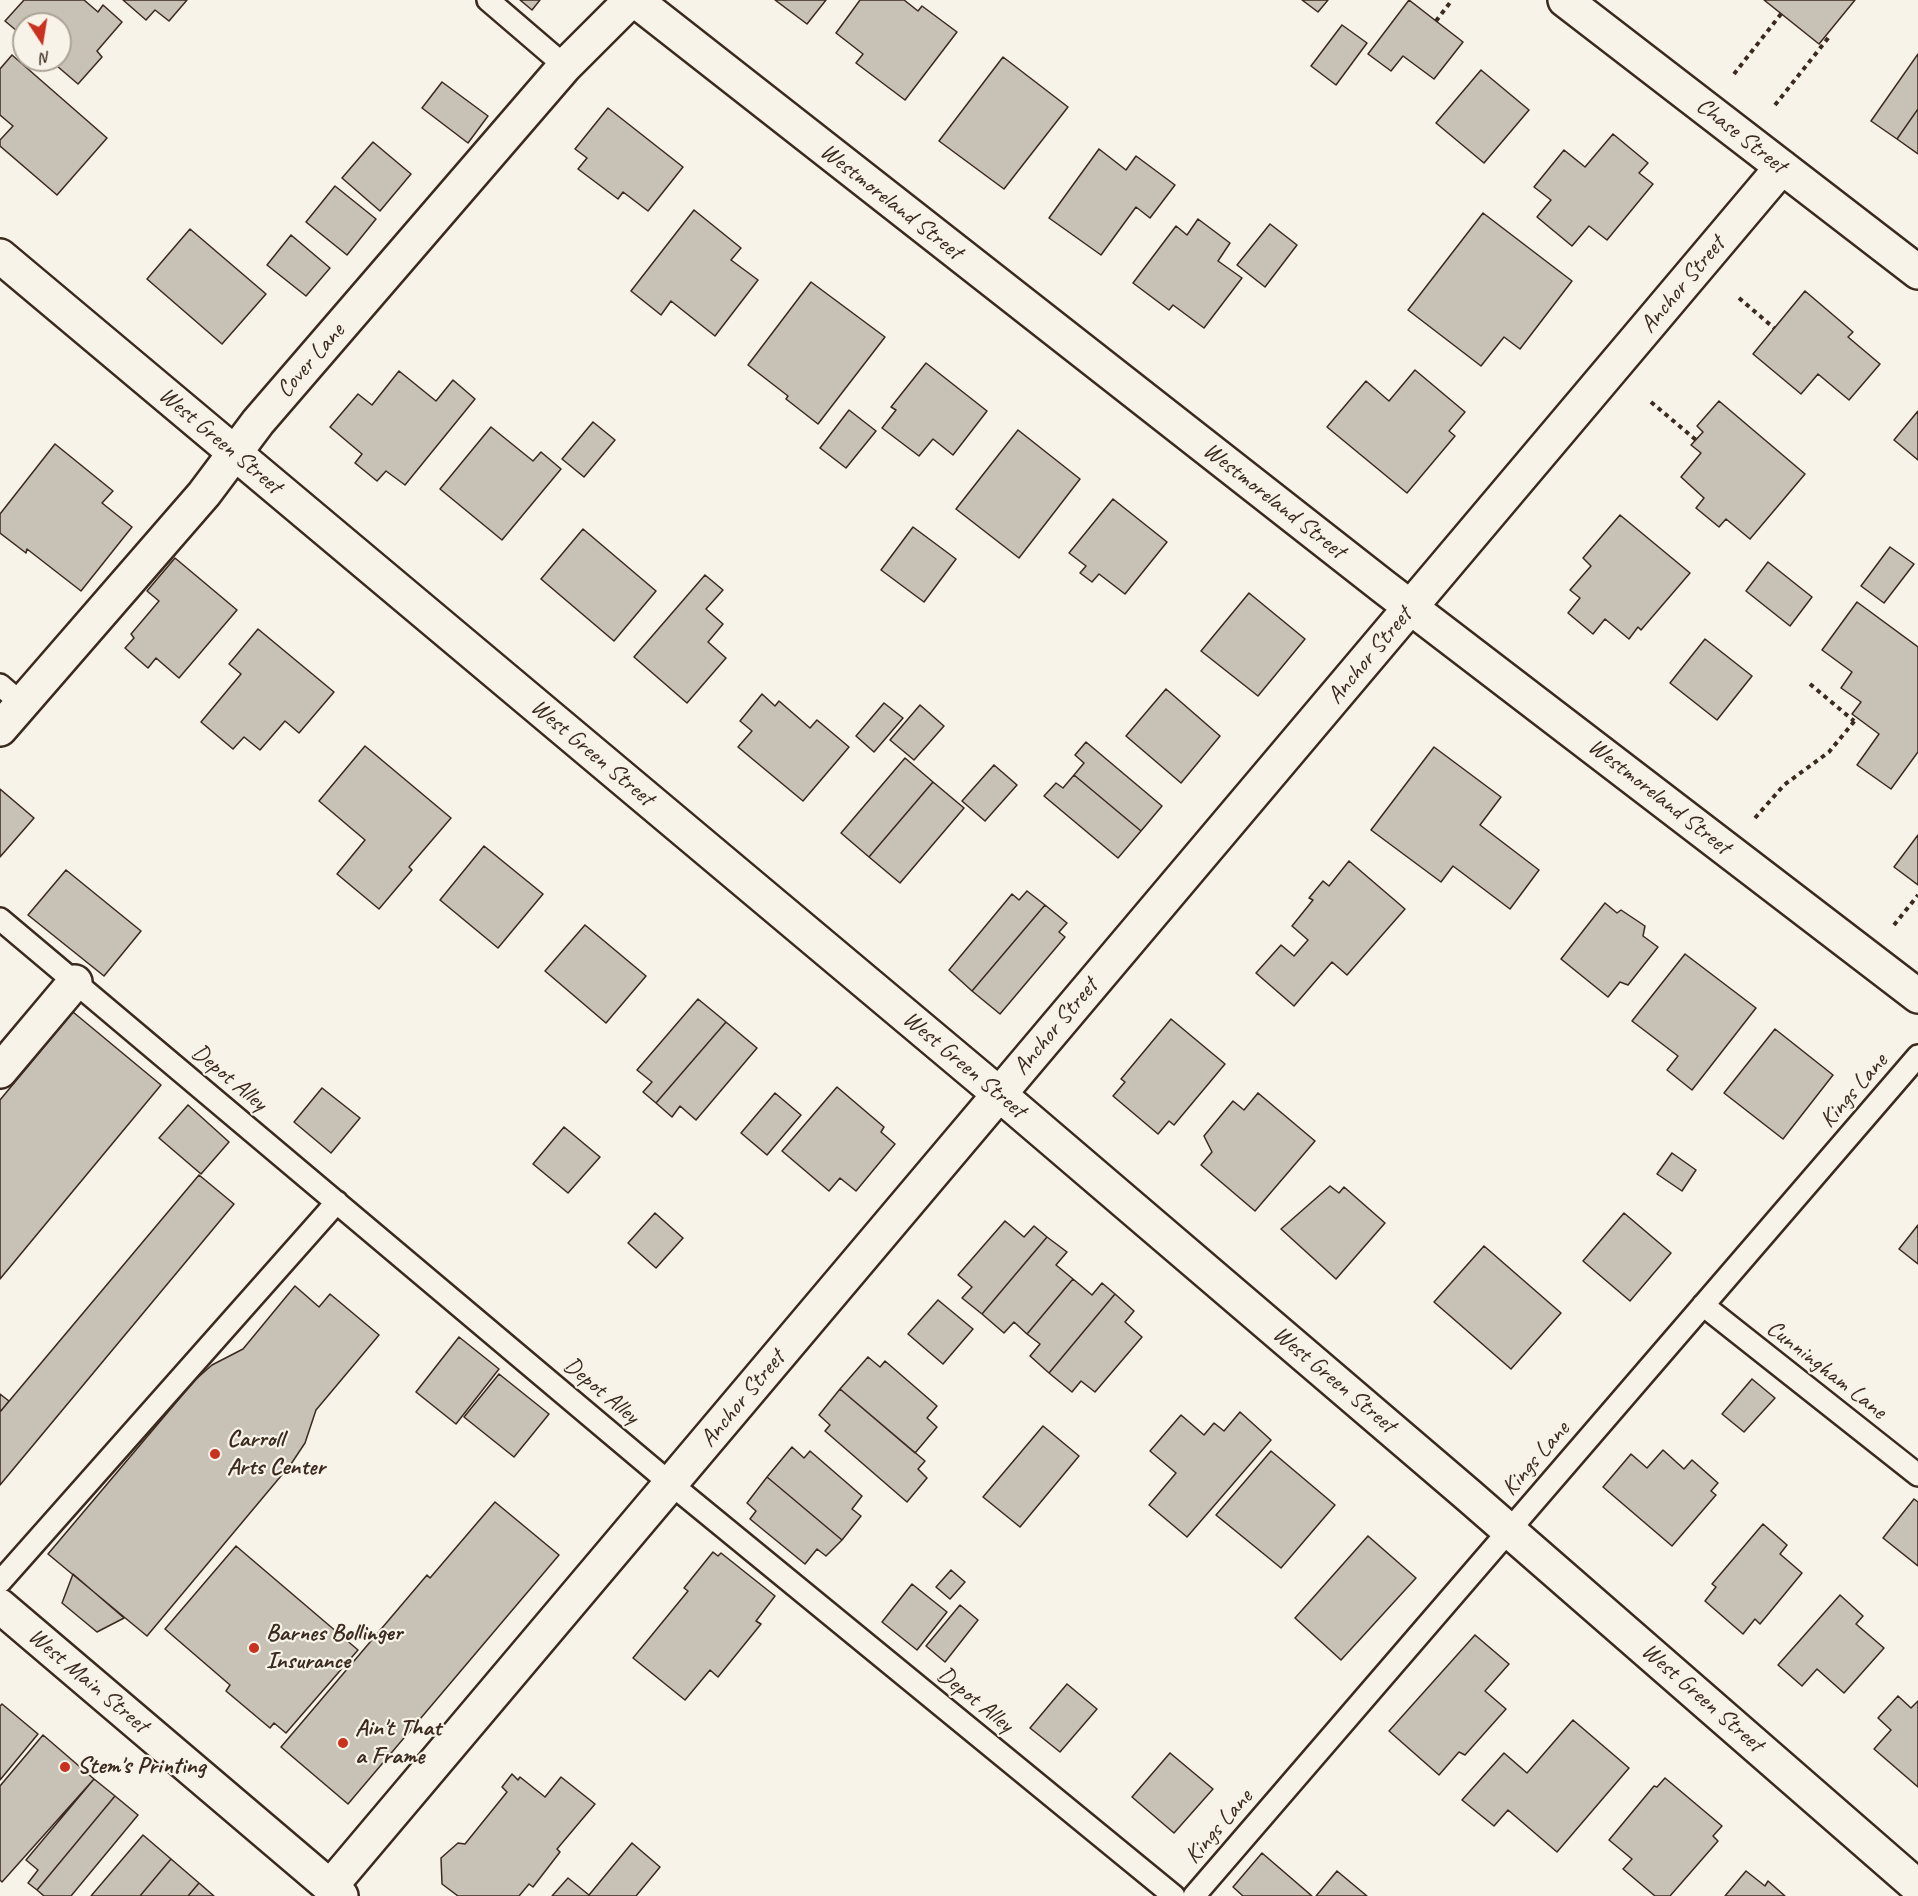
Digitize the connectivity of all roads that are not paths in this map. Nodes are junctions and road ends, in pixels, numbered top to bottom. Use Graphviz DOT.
graph roads {
  1 [pos="488,0"];
  2 [pos="633,0"];
  3 [pos="1565,0"];
  4 [pos="565,66"];
  5 [pos="1782,168"];
  6 [pos="0,256"];
  7 [pos="1918,272"];
  8 [pos="235,453"];
  9 [pos="1411,607"];
  10 [pos="11,694"];
  11 [pos="0,729"];
  12 [pos="0,919"];
  13 [pos="75,982"];
  14 [pos="1918,996"];
  15 [pos="1918,1056"];
  16 [pos="0,1071"];
  17 [pos="999,1094"];
  18 [pos="337,1202"];
  19 [pos="1703,1305"];
  20 [pos="1918,1475"];
  21 [pos="671,1484"];
  22 [pos="1508,1530"];
  23 [pos="0,1582"];
  24 [pos="0,1606"];
  25 [pos="1918,1887"];
  26 [pos="336,1892"];
  27 [pos="1174,1896"];
  28 [pos="1194,1896"];
  1 -- 4 [label="lane"];
  2 -- 4 [label="street, Cover Lane"];
  2 -- 9 [label="street, Westmoreland Street"];
  3 -- 5 [label="street, Chase Street"];
  4 -- 8 [label="street, Cover Lane"];
  5 -- 7 [label="street, Chase Street"];
  5 -- 9 [label="street, Anchor Street"];
  6 -- 8 [label="street, West Green Street"];
  8 -- 10 [label="street, Cover Lane"];
  8 -- 17 [label="street, West Green Street"];
  9 -- 14 [label="street, Westmoreland Street"];
  9 -- 17 [label="street, Anchor Street"];
  10 -- 11 [label="street, Cover Lane"];
  12 -- 13 [label="lane, Depot Alley"];
  13 -- 16 [label="street"];
  13 -- 18 [label="lane, Depot Alley"];
  15 -- 19 [label="lane, Kings Lane"];
  17 -- 21 [label="street, Anchor Street"];
  17 -- 22 [label="street, West Green Street"];
  18 -- 21 [label="lane, Depot Alley"];
  18 -- 23 [label="lane"];
  19 -- 20 [label="lane, Cunningham Lane"];
  19 -- 22 [label="lane, Kings Lane"];
  21 -- 26 [label="street, Anchor Street"];
  21 -- 27 [label="lane, Depot Alley"];
  22 -- 25 [label="street, West Green Street"];
  22 -- 28 [label="lane, Kings Lane"];
  24 -- 26 [label="street, West Main Street"];
}
